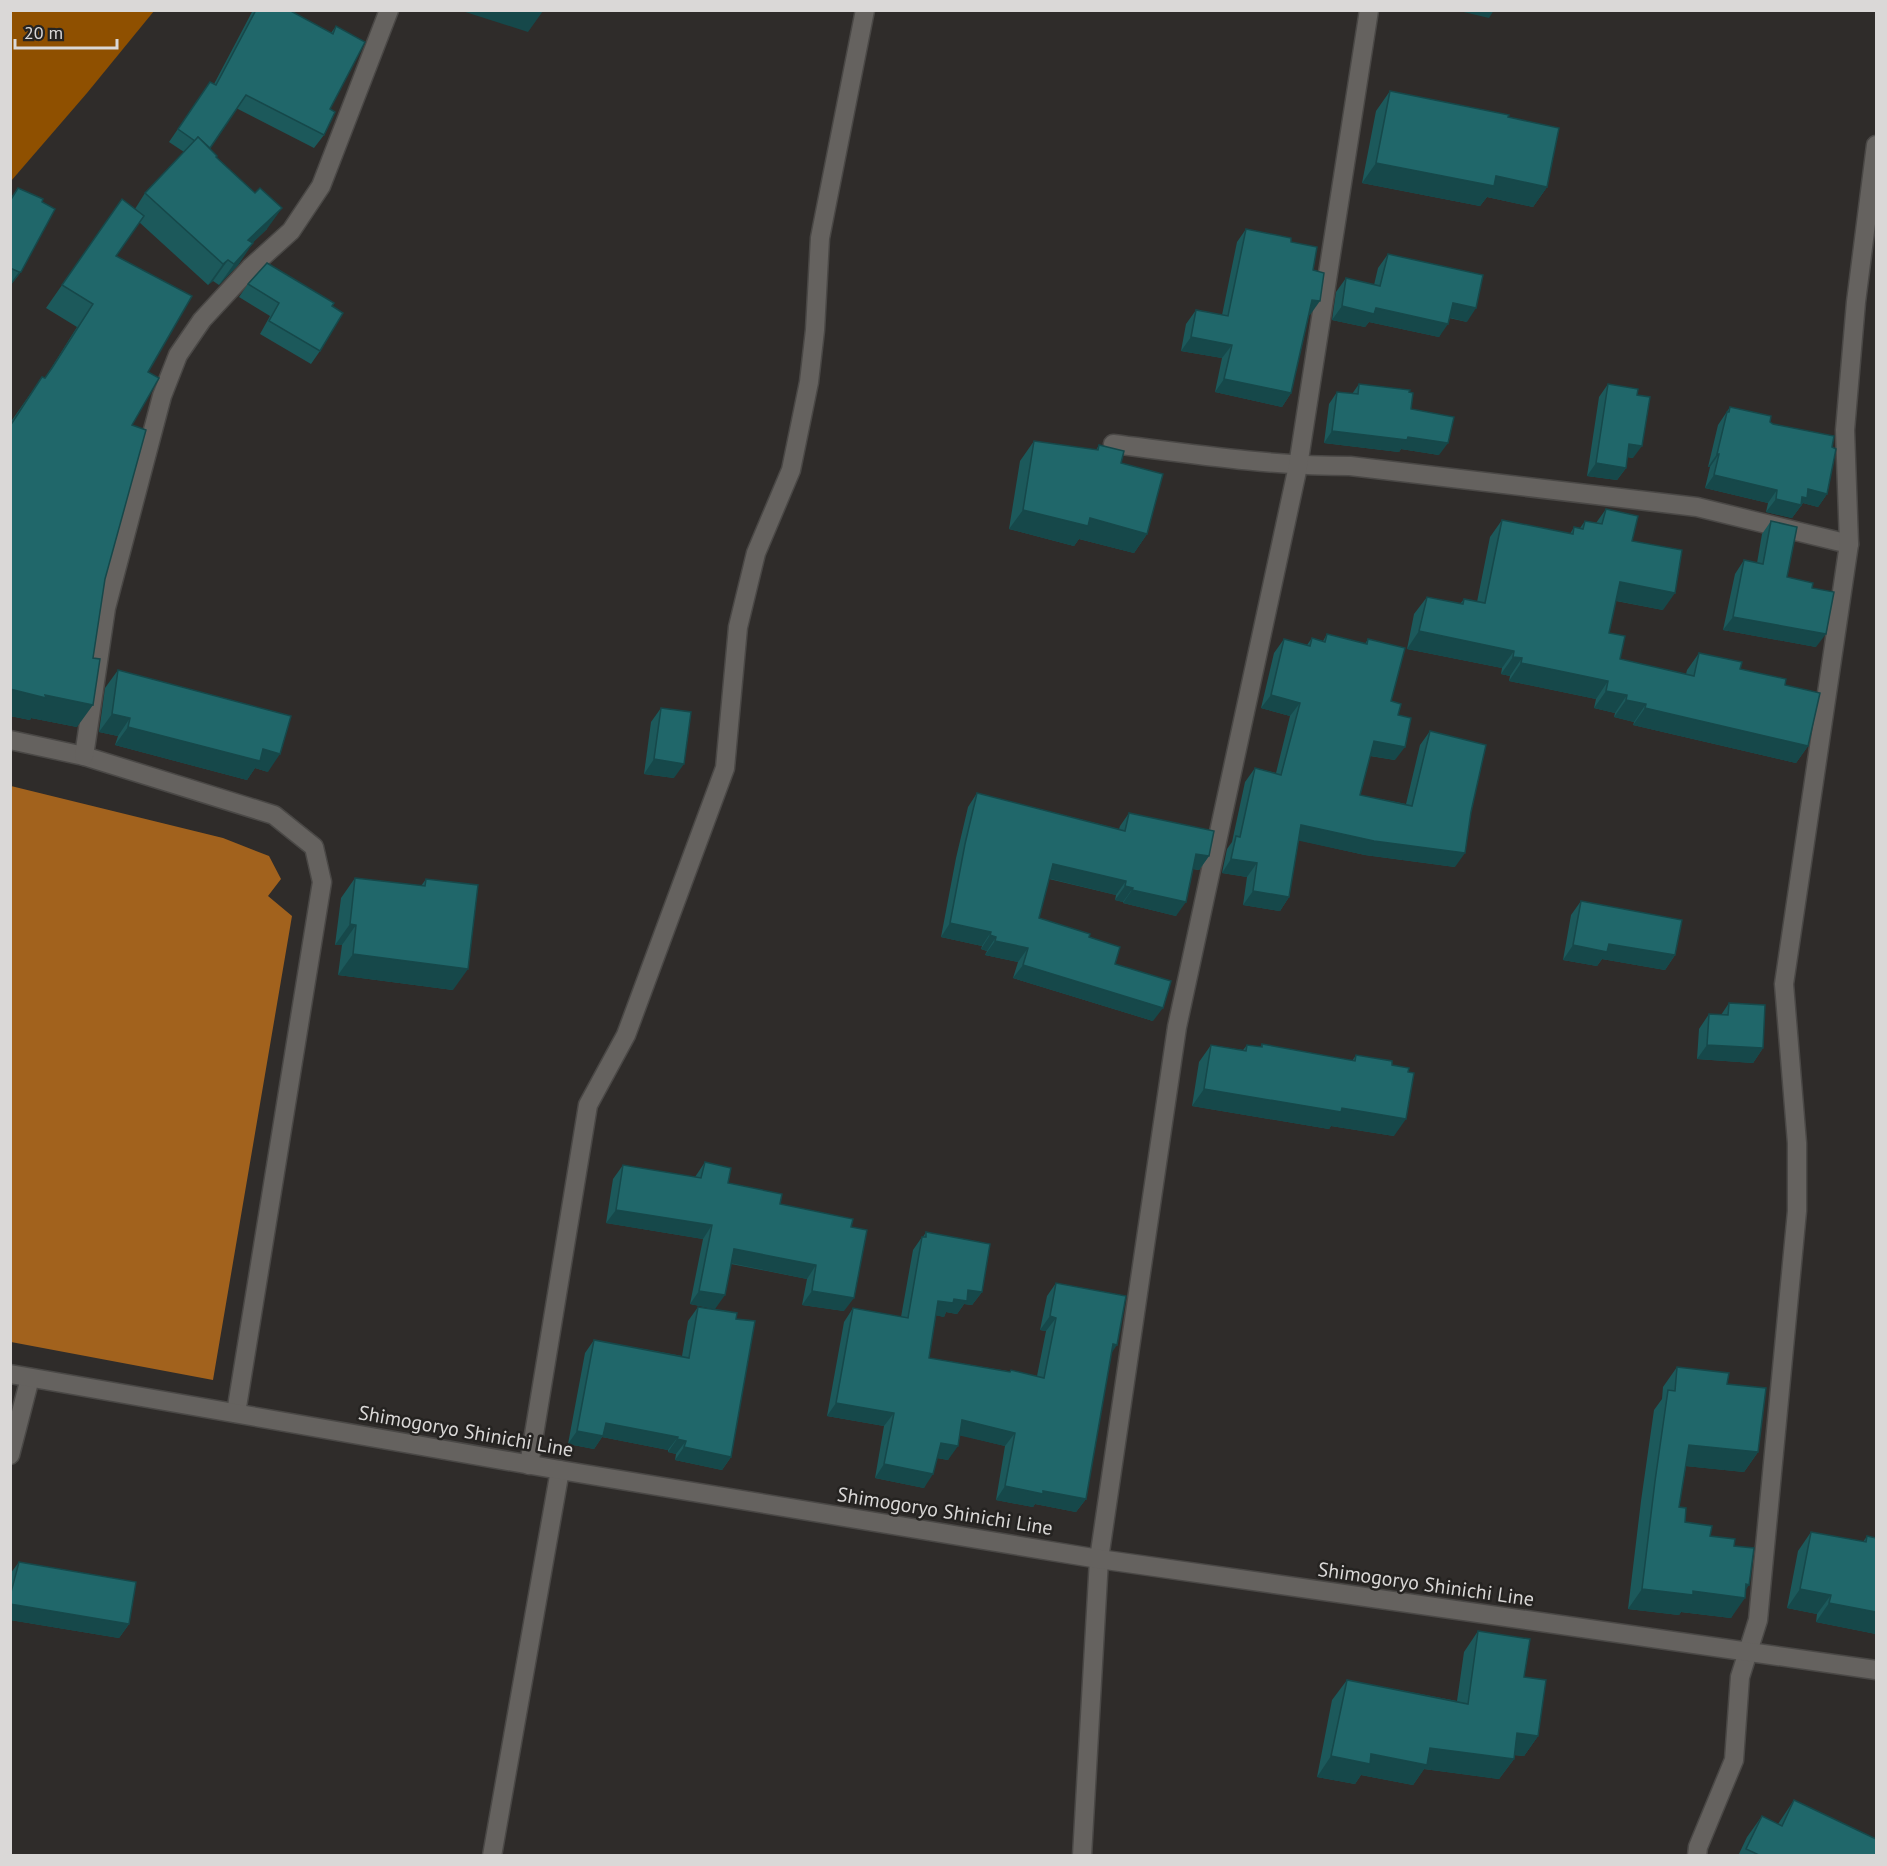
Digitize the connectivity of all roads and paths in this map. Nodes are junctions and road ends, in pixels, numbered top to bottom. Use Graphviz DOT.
graph roads {
  1 [pos="389,10"];
  2 [pos="865,10"];
  3 [pos="1369,10"];
  4 [pos="1876,145"];
  5 [pos="1113,444"];
  6 [pos="1298,466"];
  7 [pos="1849,544"];
  8 [pos="10,740"];
  9 [pos="84,756"];
  10 [pos="10,1374"];
  11 [pos="30,1378"];
  12 [pos="236,1413"];
  13 [pos="10,1455"];
  14 [pos="530,1464"];
  15 [pos="560,1470"];
  16 [pos="1099,1559"];
  17 [pos="1749,1653"];
  18 [pos="1876,1670"];
  19 [pos="492,1856"];
  20 [pos="1082,1856"];
  21 [pos="1697,1856"];
  1 -- 9 [label="street"];
  2 -- 14 [label="street"];
  3 -- 6 [label="street"];
  4 -- 7 [label="street"];
  5 -- 6 [label="street"];
  6 -- 7 [label="street"];
  6 -- 16 [label="street"];
  7 -- 17 [label="street"];
  8 -- 9 [label="street"];
  9 -- 12 [label="street"];
  10 -- 11 [label="street, Shimogoryo Shinichi Line"];
  11 -- 12 [label="street, Shimogoryo Shinichi Line"];
  11 -- 13 [label="street"];
  12 -- 14 [label="street, Shimogoryo Shinichi Line"];
  14 -- 15 [label="street, Shimogoryo Shinichi Line"];
  15 -- 16 [label="street, Shimogoryo Shinichi Line"];
  15 -- 19 [label="street"];
  16 -- 17 [label="street, Shimogoryo Shinichi Line"];
  16 -- 20 [label="street"];
  17 -- 18 [label="street, Shimogoryo Shinichi Line"];
  17 -- 21 [label="street"];
}
